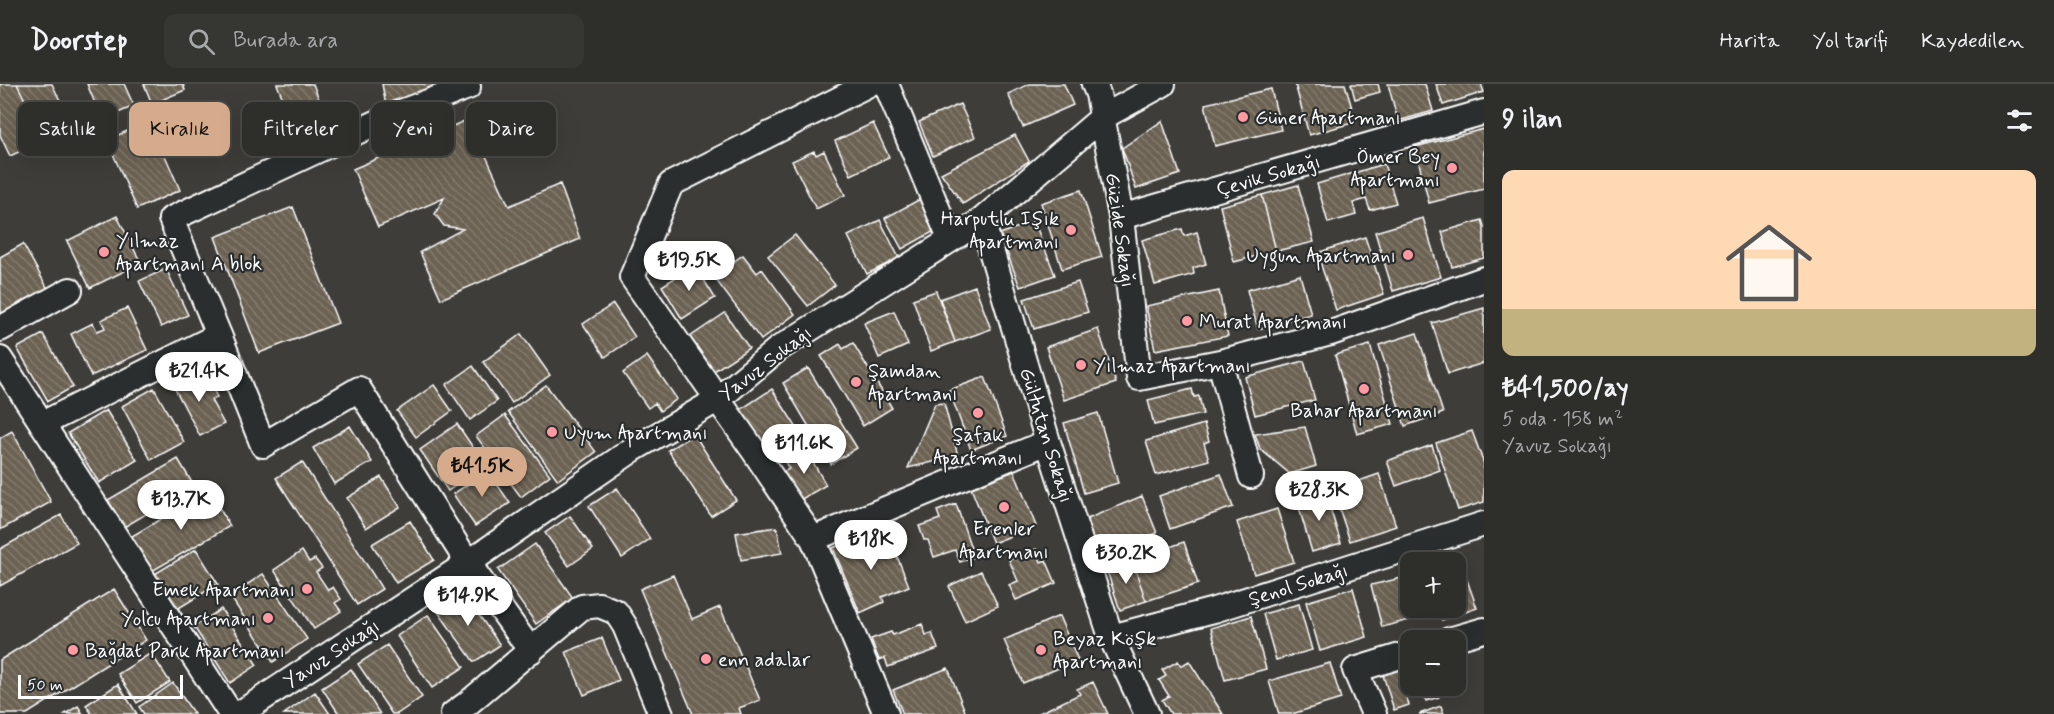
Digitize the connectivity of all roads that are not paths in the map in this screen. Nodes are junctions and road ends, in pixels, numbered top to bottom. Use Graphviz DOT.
graph roads {
  1 [pos="869,84"];
  2 [pos="886,84"];
  3 [pos="1094,84"];
  4 [pos="1163,84"];
  5 [pos="472,85"];
  6 [pos="1484,112"];
  7 [pos="1103,117"];
  8 [pos="1121,217"];
  9 [pos="982,220"];
  10 [pos="950,239"];
  11 [pos="1484,279"];
  12 [pos="70,290"];
  13 [pos="0,329"];
  14 [pos="219,335"];
  15 [pos="0,359"];
  16 [pos="1220,362"];
  17 [pos="717,400"];
  18 [pos="42,424"];
  19 [pos="1048,442"];
  20 [pos="1251,476"];
  21 [pos="1484,524"];
  22 [pos="813,539"];
  23 [pos="468,563"];
  24 [pos="1484,630"];
  25 [pos="1466,635"];
  26 [pos="1111,637"];
  27 [pos="531,651"];
  28 [pos="1400,655"];
  29 [pos="464,711"];
  30 [pos="231,714"];
  31 [pos="239,714"];
  32 [pos="661,714"];
  33 [pos="886,714"];
  34 [pos="1147,714"];
  35 [pos="1374,714"];
  1 -- 17 [label="street"];
  2 -- 10 [label="street"];
  3 -- 7 [label="street, Güzide Sokağı"];
  4 -- 7 [label="street, Yavuz Sokağı"];
  5 -- 14 [label="street"];
  6 -- 8 [label="street, Çevik Sokağı"];
  7 -- 8 [label="street, Güzide Sokağı"];
  7 -- 9 [label="street, Yavuz Sokağı"];
  8 -- 16 [label="street, Güzide Sokağı"];
  9 -- 10 [label="street, Yavuz Sokağı"];
  9 -- 19 [label="street, Gültutan Sokağı"];
  10 -- 17 [label="street, Yavuz Sokağı"];
  11 -- 16 [label="street"];
  12 -- 13 [label="street"];
  14 -- 18 [label="street"];
  14 -- 23 [label="street"];
  15 -- 18 [label="street"];
  16 -- 20 [label="street"];
  17 -- 22 [label="street"];
  17 -- 23 [label="street, Yavuz Sokağı"];
  18 -- 30 [label="street"];
  19 -- 22 [label="street"];
  19 -- 26 [label="street, Gültutan Sokağı"];
  21 -- 26 [label="street, Şenol Sokağı"];
  22 -- 33 [label="street"];
  23 -- 27 [label="street"];
  23 -- 31 [label="street, Yavuz Sokağı"];
  24 -- 25 [label="street"];
  26 -- 34 [label="street, Gültutan Sokağı"];
  27 -- 29 [label="street"];
  27 -- 32 [label="street"];
  28 -- 35 [label="street"];
}
